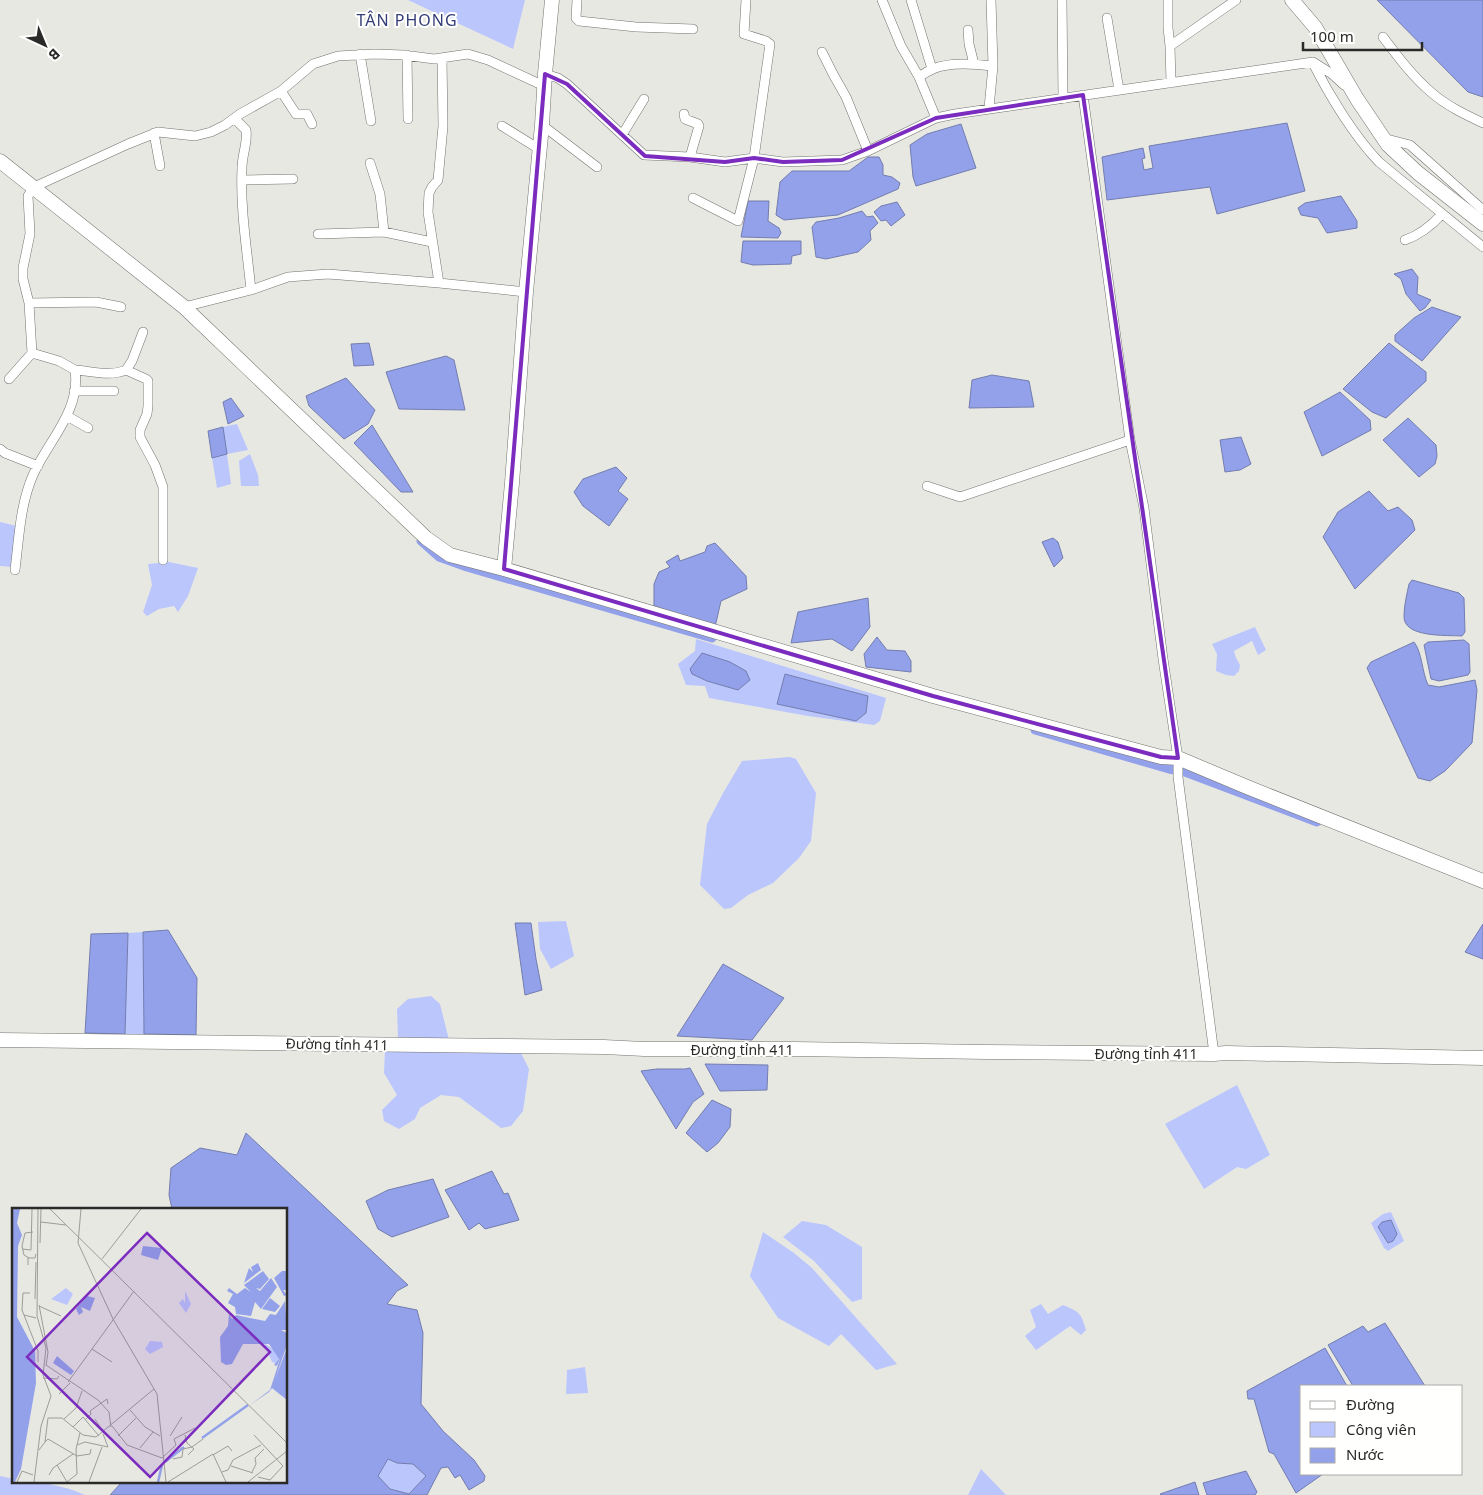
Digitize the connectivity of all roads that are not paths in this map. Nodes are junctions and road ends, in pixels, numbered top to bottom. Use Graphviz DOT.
graph roads {
  1 [pos="552,0"];
  2 [pos="577,0"];
  3 [pos="746,0"];
  4 [pos="882,0"];
  5 [pos="911,0"];
  6 [pos="991,0"];
  7 [pos="1062,0"];
  8 [pos="1168,0"];
  9 [pos="1236,0"];
  10 [pos="1292,0"];
  11 [pos="1107,18"];
  12 [pos="693,29"];
  13 [pos="968,30"];
  14 [pos="1383,37"];
  15 [pos="1170,46"];
  16 [pos="822,52"];
  17 [pos="360,54"];
  18 [pos="407,55"];
  19 [pos="442,58"];
  20 [pos="1313,62"];
  21 [pos="974,64"];
  22 [pos="994,66"];
  23 [pos="932,69"];
  24 [pos="919,77"];
  25 [pos="544,80"];
  26 [pos="1171,83"];
  27 [pos="1119,90"];
  28 [pos="281,91"];
  29 [pos="1083,95"];
  30 [pos="1063,98"];
  31 [pos="644,99"];
  32 [pos="1357,99"];
  33 [pos="989,108"];
  34 [pos="684,114"];
  35 [pos="936,118"];
  36 [pos="235,119"];
  37 [pos="408,119"];
  38 [pos="371,121"];
  39 [pos="1483,123"];
  40 [pos="312,124"];
  41 [pos="542,125"];
  42 [pos="502,126"];
  43 [pos="154,134"];
  44 [pos="622,135"];
  45 [pos="1383,138"];
  46 [pos="539,149"];
  47 [pos="868,151"];
  48 [pos="690,157"];
  49 [pos="754,158"];
  50 [pos="0,161"];
  51 [pos="370,163"];
  52 [pos="160,166"];
  53 [pos="597,167"];
  54 [pos="294,179"];
  55 [pos="242,180"];
  56 [pos="31,191"];
  57 [pos="694,198"];
  58 [pos="1483,210"];
  59 [pos="1442,214"];
  60 [pos="1483,224"];
  61 [pos="384,232"];
  62 [pos="318,234"];
  63 [pos="1405,240"];
  64 [pos="432,242"];
  65 [pos="1483,247"];
  66 [pos="438,283"];
  67 [pos="251,290"];
  68 [pos="526,292"];
  69 [pos="29,303"];
  70 [pos="121,307"];
  71 [pos="184,307"];
  72 [pos="143,332"];
  73 [pos="32,353"];
  74 [pos="75,370"];
  75 [pos="126,370"];
  76 [pos="10,379"];
  77 [pos="74,390"];
  78 [pos="114,391"];
  79 [pos="68,416"];
  80 [pos="88,428"];
  81 [pos="1130,440"];
  82 [pos="0,449"];
  83 [pos="38,466"];
  84 [pos="928,486"];
  85 [pos="163,560"];
  86 [pos="504,569"];
  87 [pos="15,570"];
  88 [pos="1178,758"];
  89 [pos="1483,881"];
  90 [pos="0,1040"];
  91 [pos="1214,1054"];
  92 [pos="1483,1058"];
  1 -- 25 [label="main road"];
  2 -- 12 [label="street"];
  3 -- 49 [label="street"];
  4 -- 24 [label="street"];
  5 -- 23 [label="street"];
  6 -- 22 [label="street"];
  7 -- 30 [label="street"];
  8 -- 15 [label="street"];
  9 -- 15 [label="street"];
  10 -- 32 [label="main road"];
  11 -- 27 [label="street"];
  13 -- 21 [label="street"];
  14 -- 39 [label="street"];
  15 -- 26 [label="street"];
  16 -- 47 [label="street"];
  17 -- 18 [label="street"];
  17 -- 28 [label="street"];
  17 -- 38 [label="street"];
  18 -- 19 [label="street"];
  18 -- 37 [label="street"];
  19 -- 25 [label="street"];
  19 -- 64 [label="street"];
  20 -- 26 [label="street"];
  20 -- 32 [label="street"];
  20 -- 59 [label="street"];
  21 -- 22 [label="street"];
  21 -- 23 [label="street"];
  22 -- 33 [label="street"];
  23 -- 24 [label="street"];
  24 -- 35 [label="street"];
  25 -- 41 [label="main road"];
  25 -- 44 [label="street"];
  26 -- 27 [label="street"];
  27 -- 29 [label="street"];
  28 -- 36 [label="street"];
  28 -- 40 [label="street"];
  29 -- 30 [label="street"];
  29 -- 81 [label="street"];
  30 -- 33 [label="street"];
  31 -- 44 [label="street"];
  32 -- 45 [label="main road"];
  33 -- 35 [label="street"];
  34 -- 48 [label="street"];
  35 -- 47 [label="street"];
  36 -- 43 [label="street"];
  36 -- 55 [label="street"];
  41 -- 46 [label="main road"];
  41 -- 53 [label="street"];
  42 -- 46 [label="street"];
  43 -- 52 [label="street"];
  43 -- 56 [label="street"];
  44 -- 48 [label="street"];
  45 -- 58 [label="street"];
  45 -- 60 [label="main road"];
  46 -- 68 [label="main road"];
  47 -- 49 [label="street"];
  48 -- 49 [label="street"];
  49 -- 57 [label="street"];
  50 -- 56 [label="main road"];
  51 -- 61 [label="street"];
  54 -- 55 [label="street"];
  55 -- 67 [label="street"];
  56 -- 69 [label="street"];
  56 -- 71 [label="main road"];
  59 -- 63 [label="street"];
  59 -- 65 [label="street"];
  61 -- 62 [label="street"];
  61 -- 64 [label="street"];
  64 -- 66 [label="street"];
  66 -- 67 [label="street"];
  66 -- 68 [label="street"];
  67 -- 71 [label="street"];
  68 -- 86 [label="main road"];
  69 -- 70 [label="street"];
  69 -- 73 [label="street"];
  71 -- 86 [label="main road"];
  72 -- 75 [label="street"];
  73 -- 74 [label="street"];
  73 -- 76 [label="street"];
  74 -- 75 [label="street"];
  74 -- 77 [label="street"];
  75 -- 85 [label="street"];
  77 -- 78 [label="street"];
  77 -- 79 [label="street"];
  79 -- 80 [label="street"];
  79 -- 83 [label="street"];
  81 -- 84 [label="street"];
  81 -- 88 [label="street"];
  82 -- 83 [label="street"];
  83 -- 87 [label="street"];
  86 -- 88 [label="main road"];
  88 -- 89 [label="main road"];
  88 -- 91 [label="street"];
  90 -- 91 [label="main road, Đường tỉnh 411"];
  91 -- 92 [label="main road, Đường tỉnh 411"];
}
